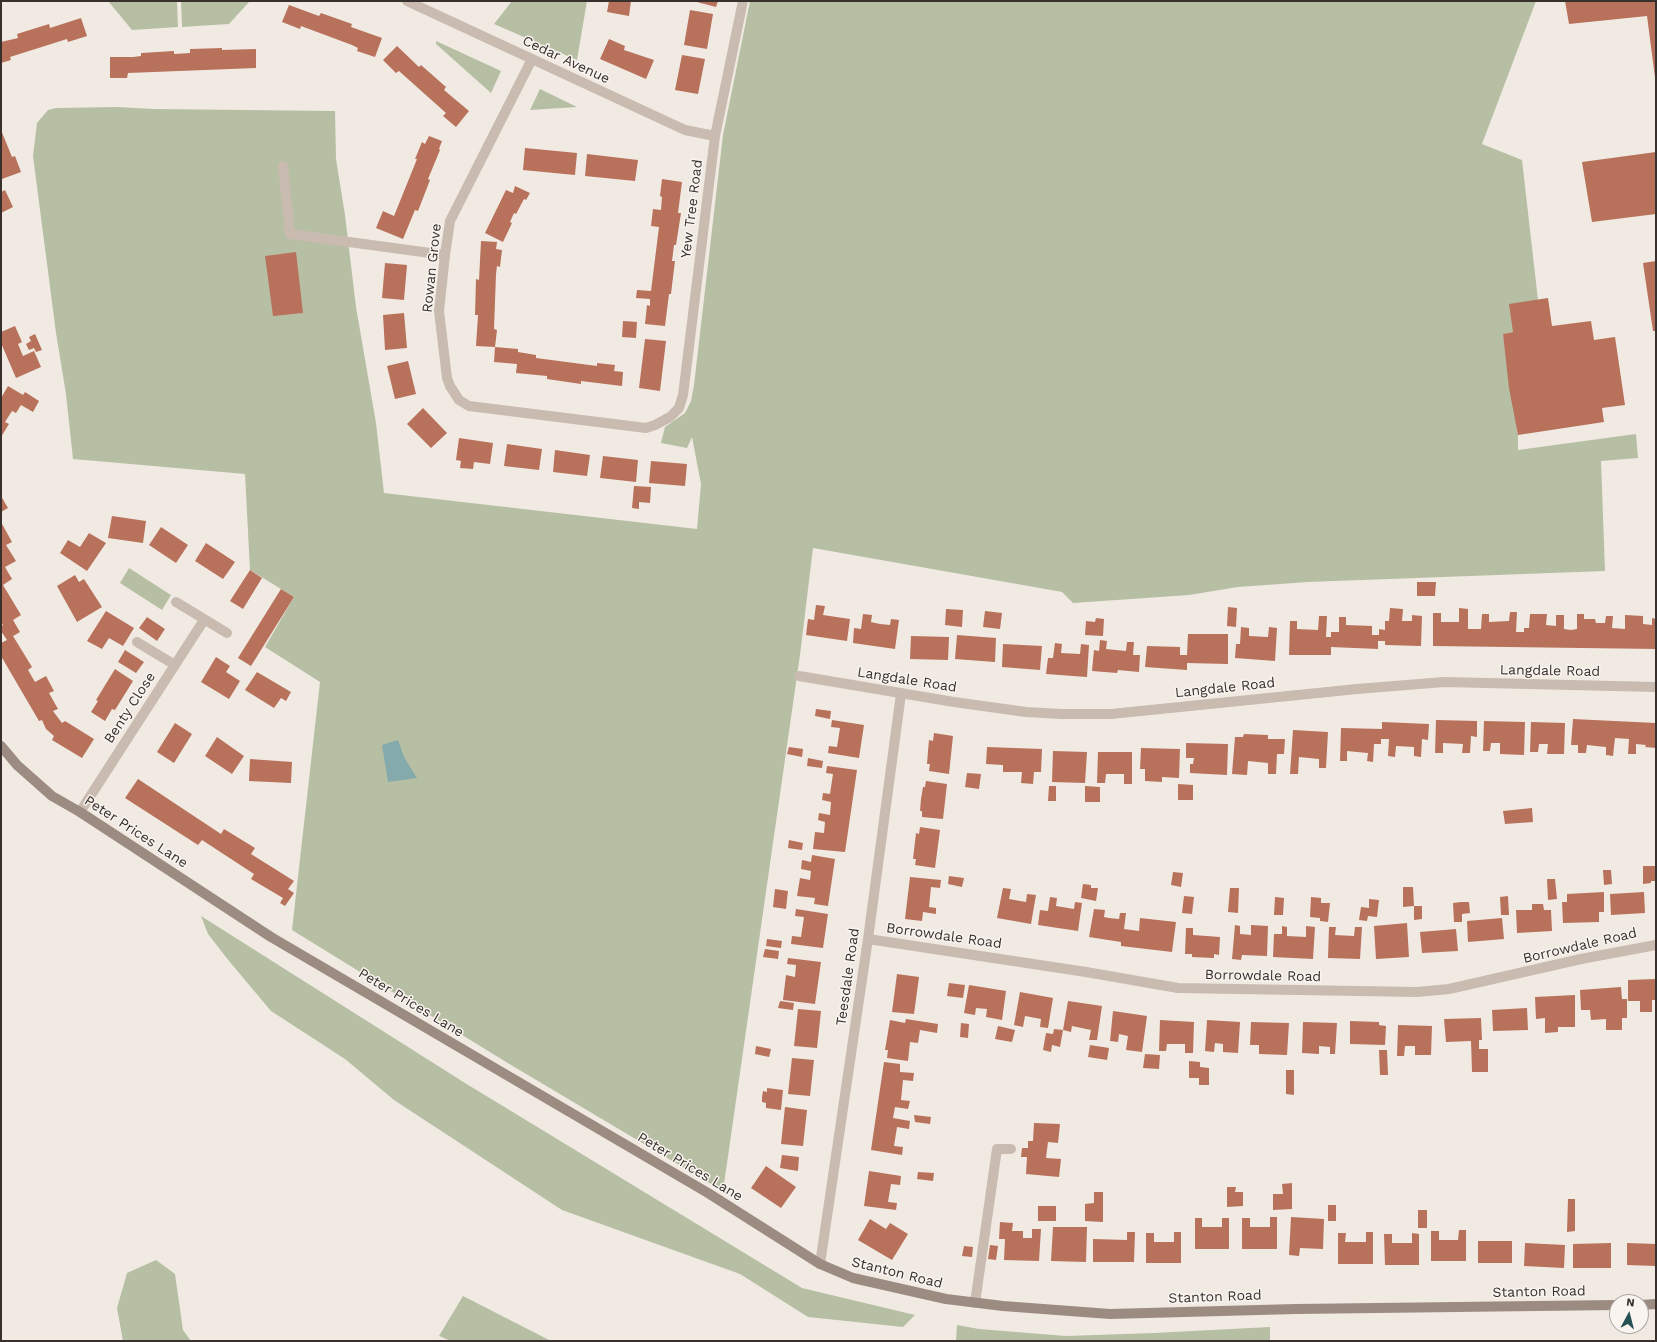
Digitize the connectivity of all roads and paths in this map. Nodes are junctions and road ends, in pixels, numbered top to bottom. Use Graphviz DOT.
graph roads {
  1 [pos="407,1"];
  2 [pos="743,1"];
  3 [pos="532,59"];
  4 [pos="715,136"];
  5 [pos="283,166"];
  6 [pos="445,255"];
  7 [pos="670,418"];
  8 [pos="176,602"];
  9 [pos="204,620"];
  10 [pos="227,633"];
  11 [pos="137,642"];
  12 [pos="175,665"];
  13 [pos="799,676"];
  14 [pos="1656,687"];
  15 [pos="900,694"];
  16 [pos="1,746"];
  17 [pos="80,812"];
  18 [pos="868,939"];
  19 [pos="1656,945"];
  20 [pos="1011,1149"];
  21 [pos="820,1264"];
  22 [pos="975,1303"];
  23 [pos="1609,1305"];
  1 -- 3 [label="street, Cedar Avenue"];
  2 -- 4 [label="street, Yew Tree Road"];
  3 -- 4 [label="street, Cedar Avenue"];
  3 -- 6 [label="street, Rowan Grove"];
  4 -- 7 [label="street, Yew Tree Road"];
  5 -- 6 [label="street"];
  6 -- 7 [label="street, Rowan Grove"];
  8 -- 9 [label="street"];
  9 -- 10 [label="street"];
  9 -- 12 [label="street, Benty Close"];
  11 -- 12 [label="street"];
  12 -- 17 [label="street, Benty Close"];
  13 -- 15 [label="street, Langdale Road"];
  14 -- 15 [label="street, Langdale Road"];
  15 -- 18 [label="street, Teesdale Road"];
  16 -- 17 [label="street, Peter Prices Lane"];
  17 -- 21 [label="street, Peter Prices Lane"];
  18 -- 19 [label="street, Borrowdale Road"];
  18 -- 21 [label="street, Teesdale Road"];
  20 -- 22 [label="street"];
  21 -- 22 [label="street, Stanton Road"];
  22 -- 23 [label="street, Stanton Road"];
}
